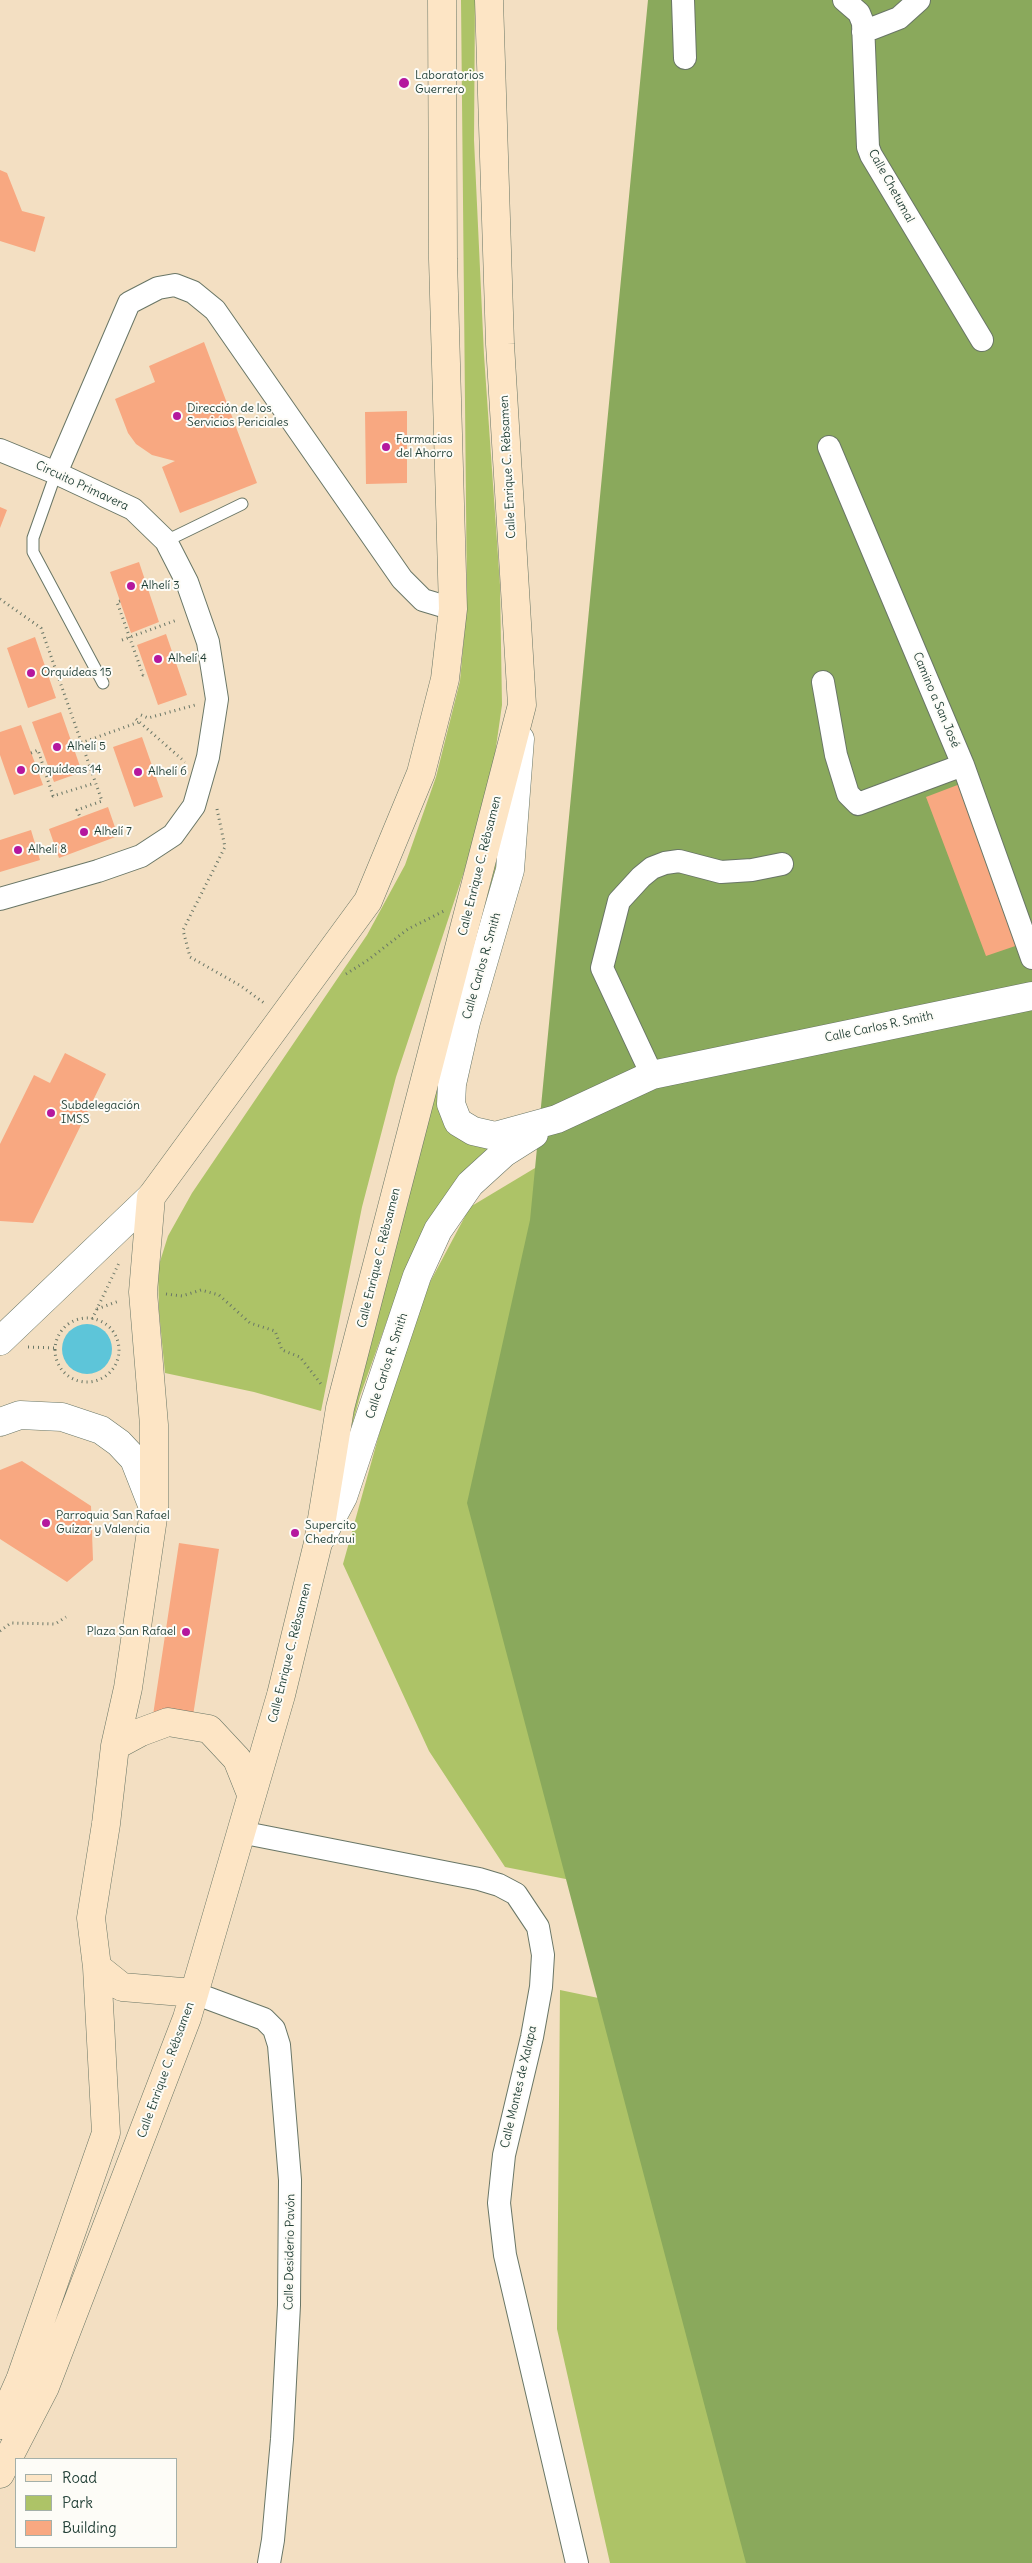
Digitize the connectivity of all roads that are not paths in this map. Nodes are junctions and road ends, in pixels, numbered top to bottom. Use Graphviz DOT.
graph roads {
  1 [pos="442,0"];
  2 [pos="683,0"];
  3 [pos="919,0"];
  4 [pos="493,5"];
  5 [pos="856,15"];
  6 [pos="684,58"];
  7 [pos="982,340"];
  8 [pos="829,447"];
  9 [pos="0,450"];
  10 [pos="56,473"];
  11 [pos="242,504"];
  12 [pos="166,541"];
  13 [pos="453,609"];
  14 [pos="103,682"];
  15 [pos="823,682"];
  16 [pos="522,705"];
  17 [pos="963,765"];
  18 [pos="782,864"];
  19 [pos="0,899"];
  20 [pos="1032,958"];
  21 [pos="1032,996"];
  22 [pos="652,1075"];
  23 [pos="556,1119"];
  24 [pos="151,1197"];
  25 [pos="0,1341"];
  26 [pos="0,1422"];
  27 [pos="154,1511"];
  28 [pos="318,1543"];
  29 [pos="115,1746"];
  30 [pos="251,1794"];
  31 [pos="240,1832"];
  32 [pos="96,1967"];
  33 [pos="194,1993"];
  34 [pos="20,2380"];
  35 [pos="0,2414"];
  36 [pos="0,2425"];
  37 [pos="0,2474"];
  38 [pos="269,2563"];
  39 [pos="577,2563"];
  1 -- 13 [label="main road"];
  2 -- 6 [label="street"];
  3 -- 5 [label="street"];
  4 -- 16 [label="main road, Calle Enrique C. Rébsamen"];
  5 -- 7 [label="street, Calle Chetumal"];
  8 -- 17 [label="street, Camino a San José"];
  9 -- 10 [label="street, Circuito Primavera"];
  10 -- 12 [label="street, Circuito Primavera"];
  10 -- 13 [label="street"];
  10 -- 14 [label="lane"];
  11 -- 12 [label="lane"];
  12 -- 19 [label="street, Circuito Primavera"];
  13 -- 24 [label="main road"];
  15 -- 17 [label="street"];
  16 -- 23 [label="street, Calle Carlos R. Smith"];
  16 -- 28 [label="main road, Calle Enrique C. Rébsamen"];
  17 -- 20 [label="street, Camino a San José"];
  18 -- 22 [label="street"];
  21 -- 22 [label="street, Calle Carlos R. Smith"];
  22 -- 23 [label="street, Calle Carlos R. Smith"];
  23 -- 28 [label="street, Calle Carlos R. Smith"];
  24 -- 25 [label="street"];
  24 -- 27 [label="main road"];
  26 -- 27 [label="street"];
  27 -- 29 [label="main road"];
  28 -- 30 [label="main road, Calle Enrique C. Rébsamen"];
  29 -- 30 [label="main road"];
  29 -- 32 [label="main road"];
  30 -- 31 [label="main road, Calle Enrique C. Rébsamen"];
  31 -- 33 [label="main road, Calle Enrique C. Rébsamen"];
  31 -- 39 [label="street, Calle Montes de Xalapa"];
  32 -- 33 [label="main road"];
  32 -- 34 [label="main road"];
  33 -- 37 [label="main road, Calle Enrique C. Rébsamen"];
  33 -- 38 [label="street, Calle Desiderio Pavón"];
  34 -- 35 [label="lane"];
  34 -- 36 [label="main road"];
}
